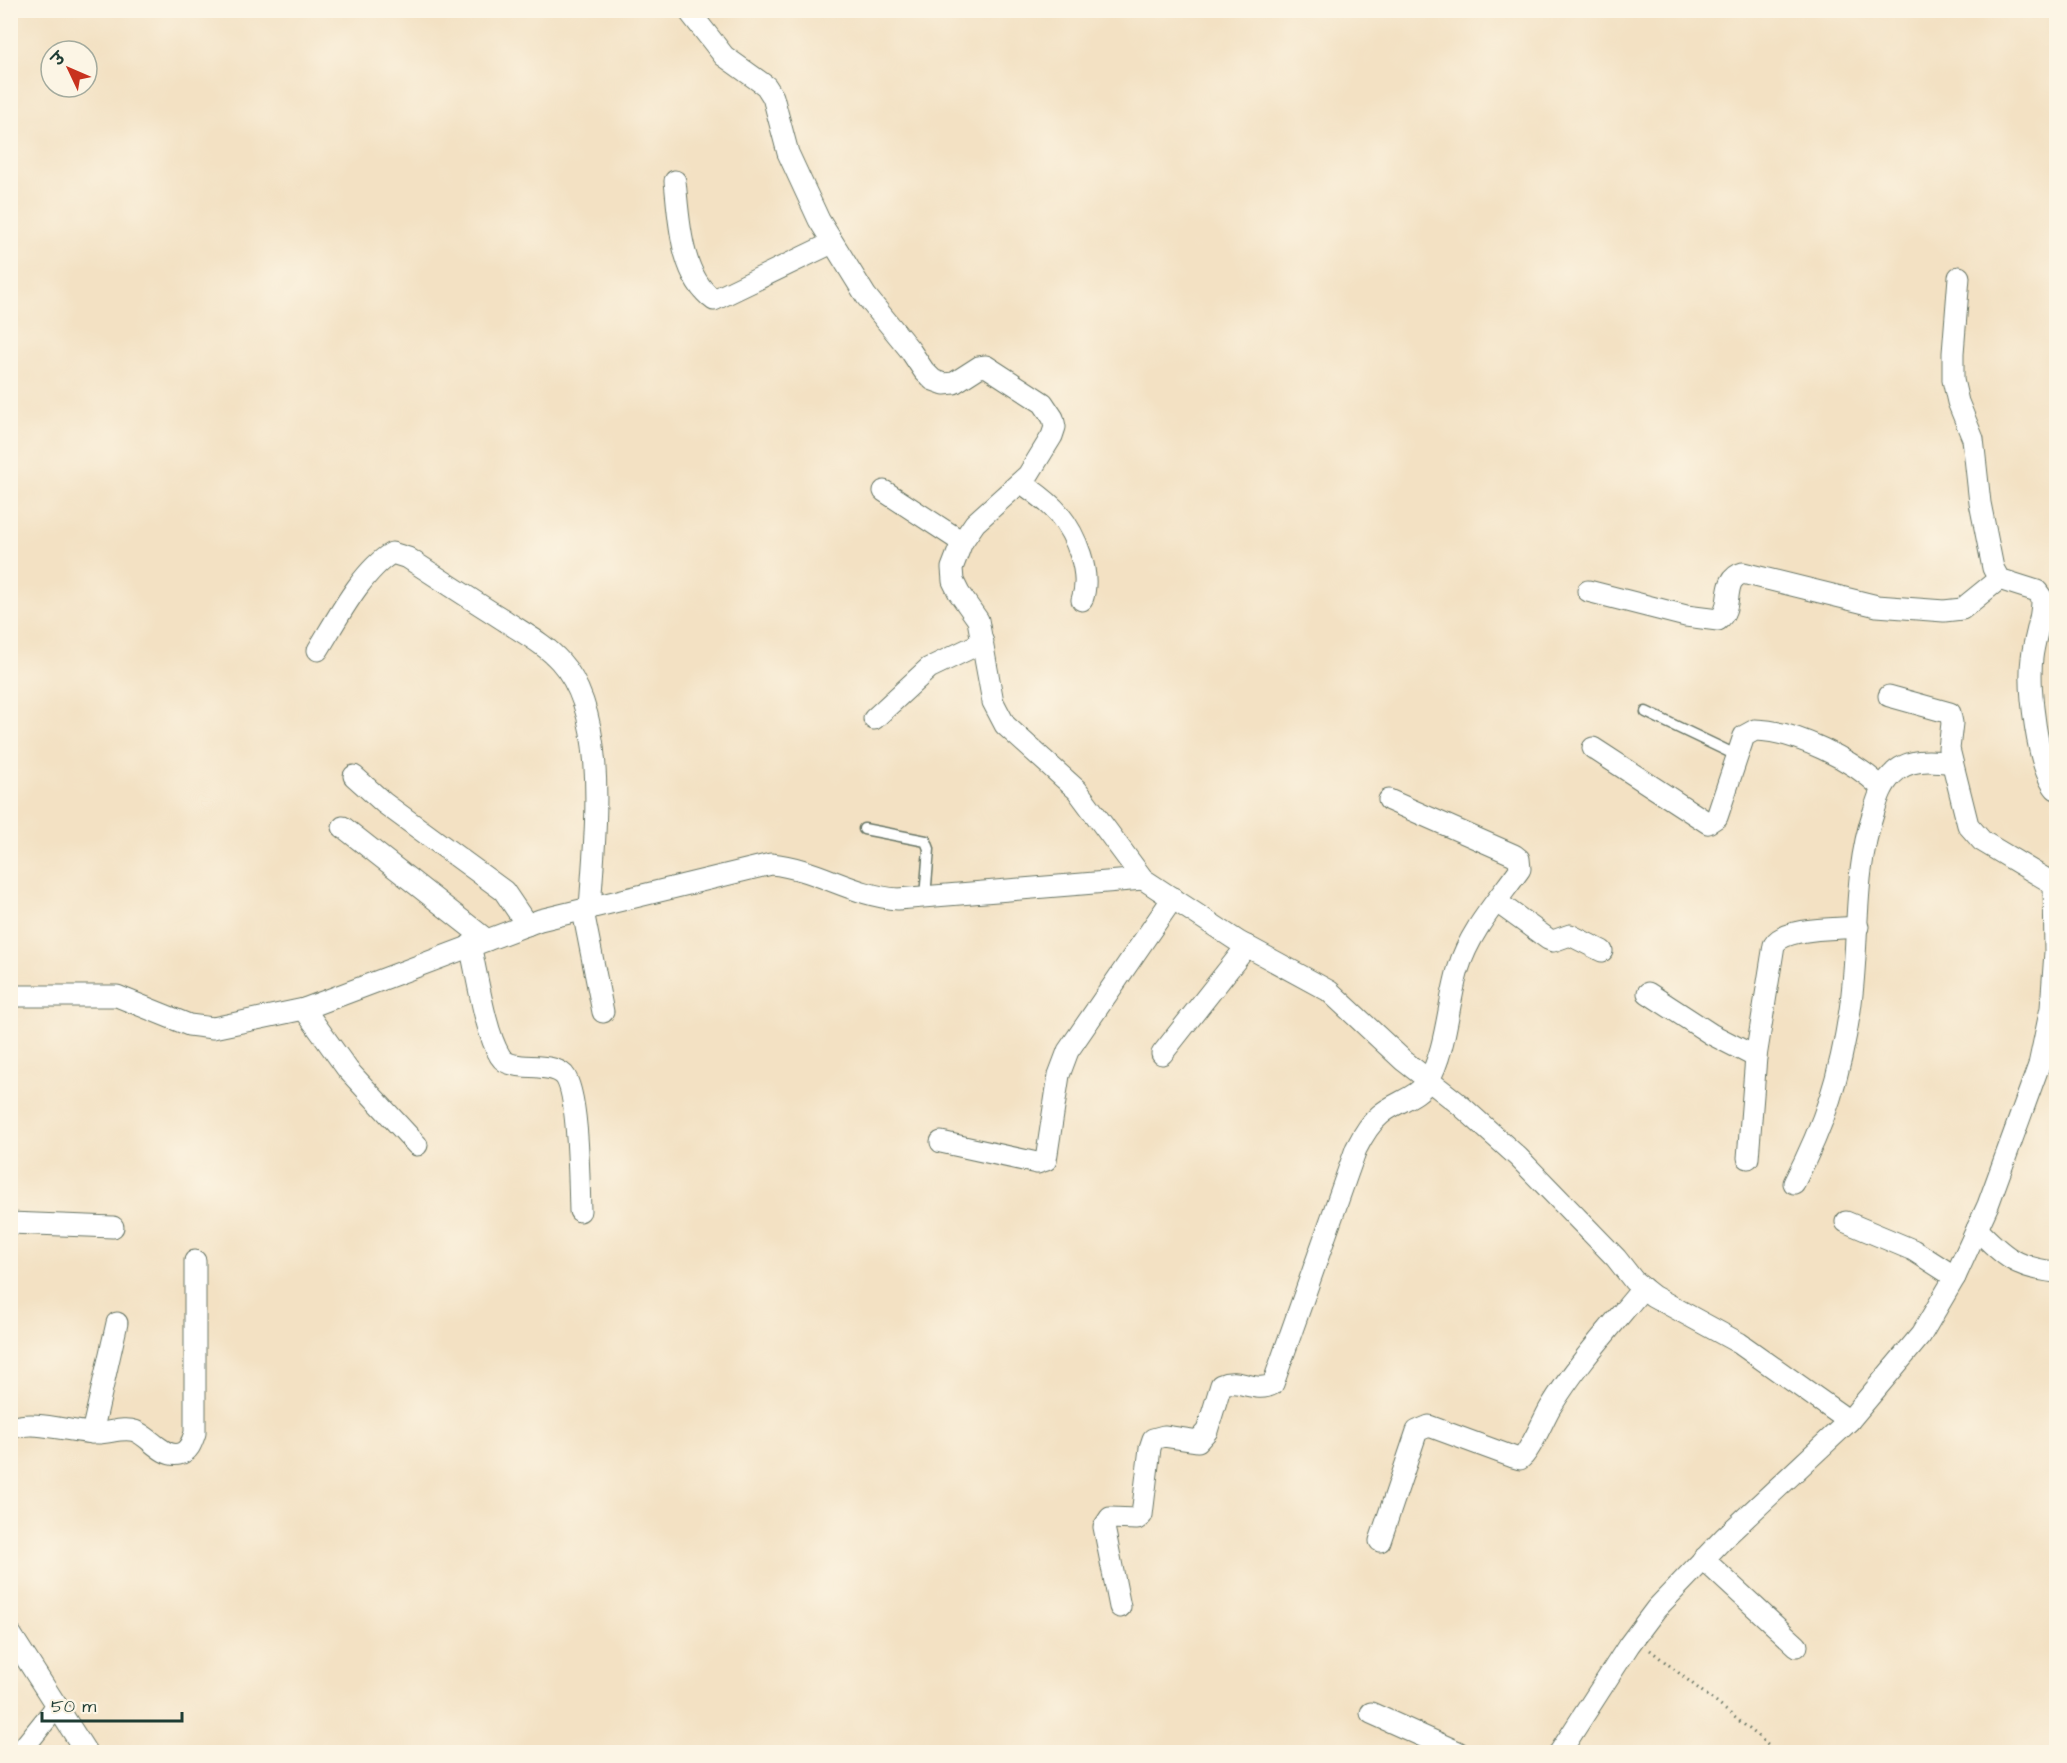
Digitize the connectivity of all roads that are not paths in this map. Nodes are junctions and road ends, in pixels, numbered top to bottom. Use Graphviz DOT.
graph roads {
  1 [pos="688,10"];
  2 [pos="675,181"];
  3 [pos="832,243"];
  4 [pos="1959,277"];
  5 [pos="1022,483"];
  6 [pos="884,491"];
  7 [pos="962,542"];
  8 [pos="1999,579"];
  9 [pos="1588,591"];
  10 [pos="1082,600"];
  11 [pos="983,642"];
  12 [pos="318,650"];
  13 [pos="1889,696"];
  14 [pos="1646,712"];
  15 [pos="873,719"];
  16 [pos="1593,748"];
  17 [pos="1738,756"];
  18 [pos="1952,763"];
  19 [pos="354,776"];
  20 [pos="1882,788"];
  21 [pos="2056,789"];
  22 [pos="1389,800"];
  23 [pos="344,827"];
  24 [pos="864,829"];
  25 [pos="1143,879"];
  26 [pos="2055,881"];
  27 [pos="925,897"];
  28 [pos="1173,898"];
  29 [pos="1497,902"];
  30 [pos="586,910"];
  31 [pos="527,925"];
  32 [pos="1858,927"];
  33 [pos="478,943"];
  34 [pos="1247,946"];
  35 [pos="1602,951"];
  36 [pos="1648,993"];
  37 [pos="10,996"];
  38 [pos="304,1009"];
  39 [pos="603,1012"];
  40 [pos="1162,1054"];
  41 [pos="1756,1057"];
  42 [pos="2048,1068"];
  43 [pos="1429,1081"];
  44 [pos="940,1142"];
  45 [pos="417,1145"];
  46 [pos="1748,1158"];
  47 [pos="1794,1183"];
  48 [pos="580,1211"];
  49 [pos="1846,1222"];
  50 [pos="10,1223"];
  51 [pos="113,1227"];
  52 [pos="1977,1229"];
  53 [pos="195,1261"];
  54 [pos="2056,1272"];
  55 [pos="1955,1277"];
  56 [pos="1643,1288"];
  57 [pos="117,1323"];
  58 [pos="1849,1421"];
  59 [pos="10,1428"];
  60 [pos="92,1433"];
  61 [pos="1380,1541"];
  62 [pos="1703,1559"];
  63 [pos="1120,1607"];
  64 [pos="10,1633"];
  65 [pos="1797,1646"];
  66 [pos="57,1706"];
  67 [pos="1371,1713"];
  68 [pos="20,1752"];
  69 [pos="86,1752"];
  70 [pos="1458,1752"];
  71 [pos="1560,1752"];
  1 -- 3 [label="street"];
  2 -- 3 [label="street"];
  3 -- 5 [label="street"];
  4 -- 8 [label="street"];
  5 -- 7 [label="street"];
  5 -- 10 [label="street"];
  6 -- 7 [label="street"];
  7 -- 11 [label="street"];
  8 -- 9 [label="street"];
  8 -- 21 [label="street"];
  11 -- 15 [label="street"];
  11 -- 25 [label="street"];
  12 -- 30 [label="street"];
  13 -- 18 [label="street"];
  14 -- 17 [label="lane"];
  16 -- 17 [label="street"];
  17 -- 20 [label="street"];
  18 -- 20 [label="street"];
  18 -- 26 [label="street"];
  19 -- 31 [label="street"];
  20 -- 32 [label="street"];
  22 -- 29 [label="street"];
  23 -- 33 [label="street"];
  24 -- 27 [label="lane"];
  25 -- 27 [label="street"];
  25 -- 28 [label="street"];
  26 -- 42 [label="street"];
  27 -- 30 [label="street"];
  28 -- 34 [label="street"];
  28 -- 44 [label="street"];
  29 -- 35 [label="street"];
  29 -- 43 [label="street"];
  30 -- 31 [label="street"];
  30 -- 39 [label="street"];
  31 -- 33 [label="street"];
  32 -- 41 [label="street"];
  32 -- 47 [label="street"];
  33 -- 38 [label="street"];
  33 -- 48 [label="street"];
  34 -- 40 [label="street"];
  34 -- 43 [label="street"];
  36 -- 41 [label="street"];
  37 -- 38 [label="street"];
  38 -- 45 [label="street"];
  41 -- 46 [label="street"];
  42 -- 52 [label="street"];
  43 -- 56 [label="street"];
  43 -- 63 [label="street"];
  49 -- 55 [label="street"];
  50 -- 51 [label="street"];
  52 -- 54 [label="street"];
  52 -- 55 [label="street"];
  53 -- 60 [label="street"];
  55 -- 58 [label="street"];
  56 -- 58 [label="street"];
  56 -- 61 [label="street"];
  57 -- 60 [label="street"];
  58 -- 62 [label="street"];
  59 -- 60 [label="street"];
  62 -- 65 [label="street"];
  62 -- 71 [label="street"];
  64 -- 66 [label="street"];
  66 -- 68 [label="street"];
  66 -- 69 [label="street"];
  67 -- 70 [label="street"];
}
